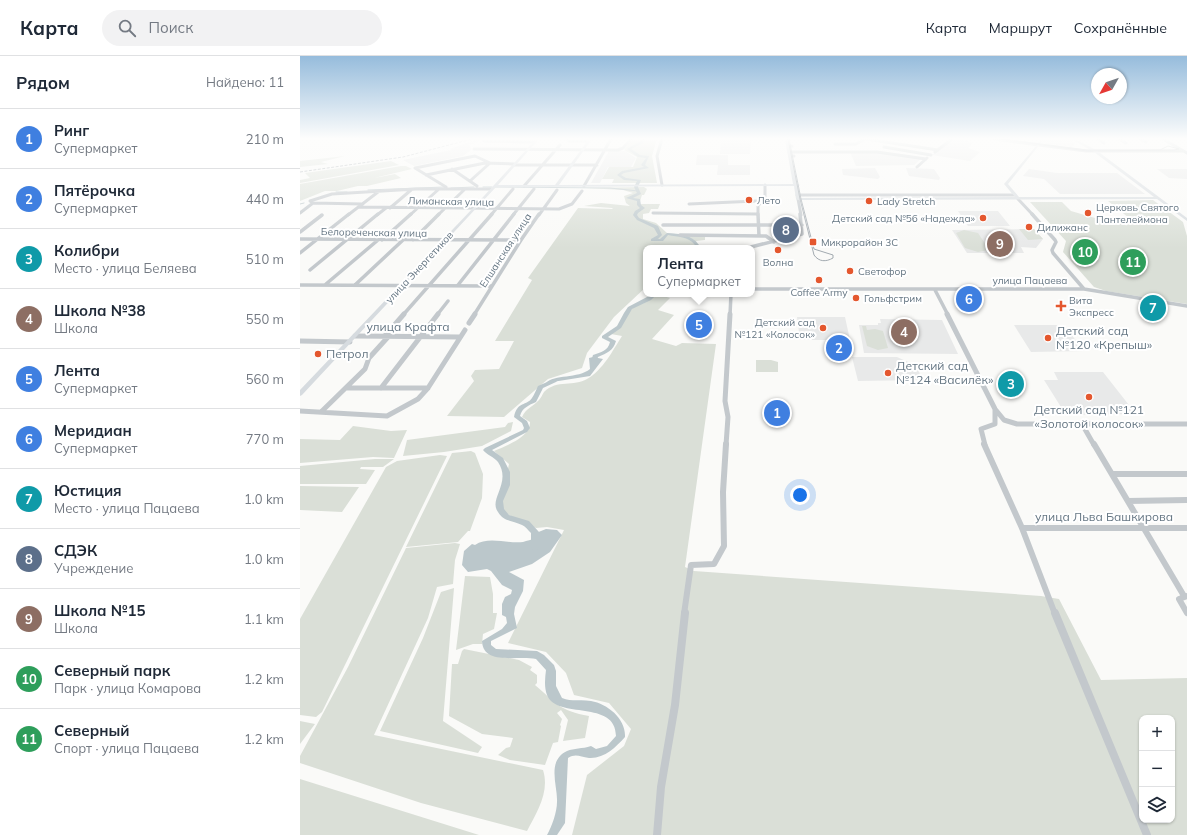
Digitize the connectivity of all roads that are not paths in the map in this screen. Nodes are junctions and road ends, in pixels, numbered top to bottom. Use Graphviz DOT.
graph roads {
  1 [pos="426,175"];
  2 [pos="462,175"];
  3 [pos="477,175"];
  4 [pos="504,175"];
  5 [pos="533,175"];
  6 [pos="565,175"];
  7 [pos="591,175"];
  8 [pos="659,175"];
  9 [pos="1013,175"];
  10 [pos="1127,175"];
  11 [pos="796,176"];
  12 [pos="470,181"];
  13 [pos="662,185"];
  14 [pos="765,185"];
  15 [pos="798,185"];
  16 [pos="477,186"];
  17 [pos="524,186"];
  18 [pos="584,186"];
  19 [pos="493,188"];
  20 [pos="557,188"];
  21 [pos="439,189"];
  22 [pos="466,189"];
  23 [pos="513,189"];
  24 [pos="534,189"];
  25 [pos="411,190"];
  26 [pos="582,190"];
  27 [pos="378,192"];
  28 [pos="1015,195"];
  29 [pos="800,197"];
  30 [pos="1158,198"];
  31 [pos="1018,199"];
  32 [pos="758,202"];
  33 [pos="313,203"];
  34 [pos="363,204"];
  35 [pos="689,204"];
  36 [pos="359,207"];
  37 [pos="388,208"];
  38 [pos="416,208"];
  39 [pos="444,208"];
  40 [pos="474,209"];
  41 [pos="519,209"];
  42 [pos="498,210"];
  43 [pos="542,210"];
  44 [pos="300,212"];
  45 [pos="653,213"];
  46 [pos="758,214"];
  47 [pos="322,215"];
  48 [pos="1187,220"];
  49 [pos="663,225"];
  50 [pos="759,225"];
  51 [pos="802,225"];
  52 [pos="300,232"];
  53 [pos="680,235"];
  54 [pos="759,236"];
  55 [pos="300,239"];
  56 [pos="318,239"];
  57 [pos="349,239"];
  58 [pos="380,240"];
  59 [pos="403,240"];
  60 [pos="413,240"];
  61 [pos="445,240"];
  62 [pos="521,240"];
  63 [pos="468,241"];
  64 [pos="493,241"];
  65 [pos="774,242"];
  66 [pos="755,246"];
  67 [pos="300,253"];
  68 [pos="310,270"];
  69 [pos="326,284"];
  70 [pos="356,284"];
  71 [pos="300,285"];
  72 [pos="402,285"];
  73 [pos="429,285"];
  74 [pos="458,285"];
  75 [pos="491,286"];
  76 [pos="755,289"];
  77 [pos="935,290"];
  78 [pos="1084,290"];
  79 [pos="731,297"];
  80 [pos="448,301"];
  81 [pos="1187,306"];
  82 [pos="469,323"];
  83 [pos="465,330"];
  84 [pos="355,336"];
  85 [pos="386,337"];
  86 [pos="420,337"];
  87 [pos="460,337"];
  88 [pos="300,342"];
  89 [pos="350,342"];
  90 [pos="346,388"];
  91 [pos="381,388"];
  92 [pos="428,388"];
  93 [pos="300,394"];
  94 [pos="995,409"];
  95 [pos="300,411"];
  96 [pos="321,412"];
  97 [pos="1082,424"];
  98 [pos="1187,424"];
  99 [pos="1112,474"];
  100 [pos="1187,474"];
  101 [pos="1187,500"];
  102 [pos="1128,501"];
  103 [pos="1022,528"];
  104 [pos="1144,528"];
  105 [pos="1187,528"];
  106 [pos="1183,597"];
  107 [pos="1187,613"];
  108 [pos="657,835"];
  109 [pos="1147,835"];
  1 -- 16 [label="street"];
  2 -- 12 [label="street"];
  3 -- 12 [label="street"];
  4 -- 19 [label="main road, улица Энергетиков"];
  5 -- 17 [label="street"];
  6 -- 20 [label="main road, Елшанская улица"];
  7 -- 18 [label="street"];
  8 -- 13 [label="street"];
  9 -- 28 [label="main road"];
  10 -- 30 [label="main road"];
  11 -- 15 [label="main road"];
  12 -- 16 [label="street"];
  13 -- 14 [label="main road"];
  13 -- 18 [label="main road"];
  14 -- 15 [label="main road"];
  14 -- 32 [label="street"];
  15 -- 29 [label="main road"];
  16 -- 19 [label="street"];
  17 -- 19 [label="main road"];
  17 -- 20 [label="main road"];
  18 -- 20 [label="main road"];
  19 -- 22 [label="street"];
  19 -- 40 [label="main road, улица Энергетиков"];
  20 -- 43 [label="street, Елшанская улица"];
  21 -- 22 [label="street"];
  21 -- 25 [label="street"];
  21 -- 38 [label="street"];
  22 -- 39 [label="street"];
  23 -- 42 [label="street"];
  24 -- 41 [label="street"];
  25 -- 27 [label="street"];
  25 -- 37 [label="street"];
  26 -- 43 [label="street, Лиманская улица"];
  27 -- 33 [label="street"];
  27 -- 34 [label="street"];
  28 -- 29 [label="street"];
  28 -- 31 [label="main road"];
  29 -- 31 [label="main road"];
  29 -- 51 [label="street"];
  30 -- 31 [label="main road"];
  30 -- 48 [label="main road"];
  31 -- 78 [label="street"];
  32 -- 35 [label="street"];
  32 -- 46 [label="street"];
  33 -- 34 [label="street"];
  33 -- 44 [label="street"];
  34 -- 36 [label="street"];
  36 -- 37 [label="street, Лиманская улица"];
  36 -- 56 [label="street"];
  37 -- 38 [label="street, Лиманская улица"];
  37 -- 57 [label="street"];
  38 -- 39 [label="street, Лиманская улица"];
  38 -- 58 [label="street"];
  39 -- 40 [label="street, Лиманская улица"];
  39 -- 60 [label="street"];
  40 -- 42 [label="street, Лиманская улица"];
  40 -- 61 [label="main road, улица Энергетиков"];
  41 -- 42 [label="street, Лиманская улица"];
  41 -- 43 [label="street, Лиманская улица"];
  41 -- 64 [label="street"];
  42 -- 63 [label="street"];
  43 -- 62 [label="street, Елшанская улица"];
  45 -- 46 [label="street"];
  46 -- 50 [label="street"];
  47 -- 52 [label="street"];
  49 -- 50 [label="street"];
  50 -- 51 [label="street"];
  50 -- 54 [label="street"];
  51 -- 65 [label="street"];
  53 -- 54 [label="street"];
  54 -- 65 [label="street"];
  55 -- 56 [label="street, Белореченская улица"];
  56 -- 57 [label="street, Белореченская улица"];
  56 -- 67 [label="street"];
  57 -- 58 [label="street, Белореченская улица"];
  57 -- 68 [label="street"];
  58 -- 59 [label="street, Белореченская улица"];
  58 -- 69 [label="street"];
  59 -- 60 [label="street, Белореченская улица"];
  59 -- 70 [label="street"];
  60 -- 61 [label="street, Белореченская улица"];
  61 -- 63 [label="street, Белореченская улица"];
  61 -- 72 [label="main road, улица Энергетиков"];
  62 -- 64 [label="street, Белореченская улица"];
  62 -- 75 [label="street, Елшанская улица"];
  63 -- 64 [label="street, Белореченская улица"];
  63 -- 73 [label="street"];
  64 -- 74 [label="street"];
  65 -- 66 [label="street"];
  69 -- 70 [label="street"];
  69 -- 71 [label="street"];
  70 -- 72 [label="street"];
  72 -- 73 [label="street"];
  72 -- 84 [label="main road, улица Энергетиков"];
  73 -- 74 [label="street"];
  73 -- 85 [label="street"];
  74 -- 75 [label="street"];
  75 -- 82 [label="street, Елшанская улица"];
  76 -- 77 [label="street, улица Пацаева"];
  77 -- 78 [label="street, улица Пацаева"];
  77 -- 94 [label="street"];
  78 -- 81 [label="street, улица Пацаева"];
  79 -- 108 [label="street"];
  80 -- 86 [label="street"];
  83 -- 87 [label="street"];
  84 -- 85 [label="street, улица Крафта"];
  84 -- 89 [label="main road, улица Энергетиков"];
  85 -- 86 [label="street, улица Крафта"];
  85 -- 90 [label="street"];
  86 -- 87 [label="street, улица Крафта"];
  86 -- 91 [label="street"];
  87 -- 92 [label="street"];
  88 -- 89 [label="street"];
  89 -- 93 [label="main road, улица Энергетиков"];
  90 -- 91 [label="street"];
  90 -- 96 [label="street"];
  91 -- 92 [label="street"];
  92 -- 96 [label="street"];
  94 -- 97 [label="street"];
  94 -- 103 [label="street"];
  95 -- 96 [label="street"];
  97 -- 98 [label="street"];
  97 -- 99 [label="street"];
  99 -- 100 [label="street"];
  99 -- 102 [label="street"];
  101 -- 102 [label="street"];
  102 -- 104 [label="street"];
  103 -- 104 [label="street, улица Льва Башкирова"];
  103 -- 109 [label="street"];
  104 -- 105 [label="street, улица Льва Башкирова"];
  104 -- 106 [label="street"];
  106 -- 107 [label="street"];
}
